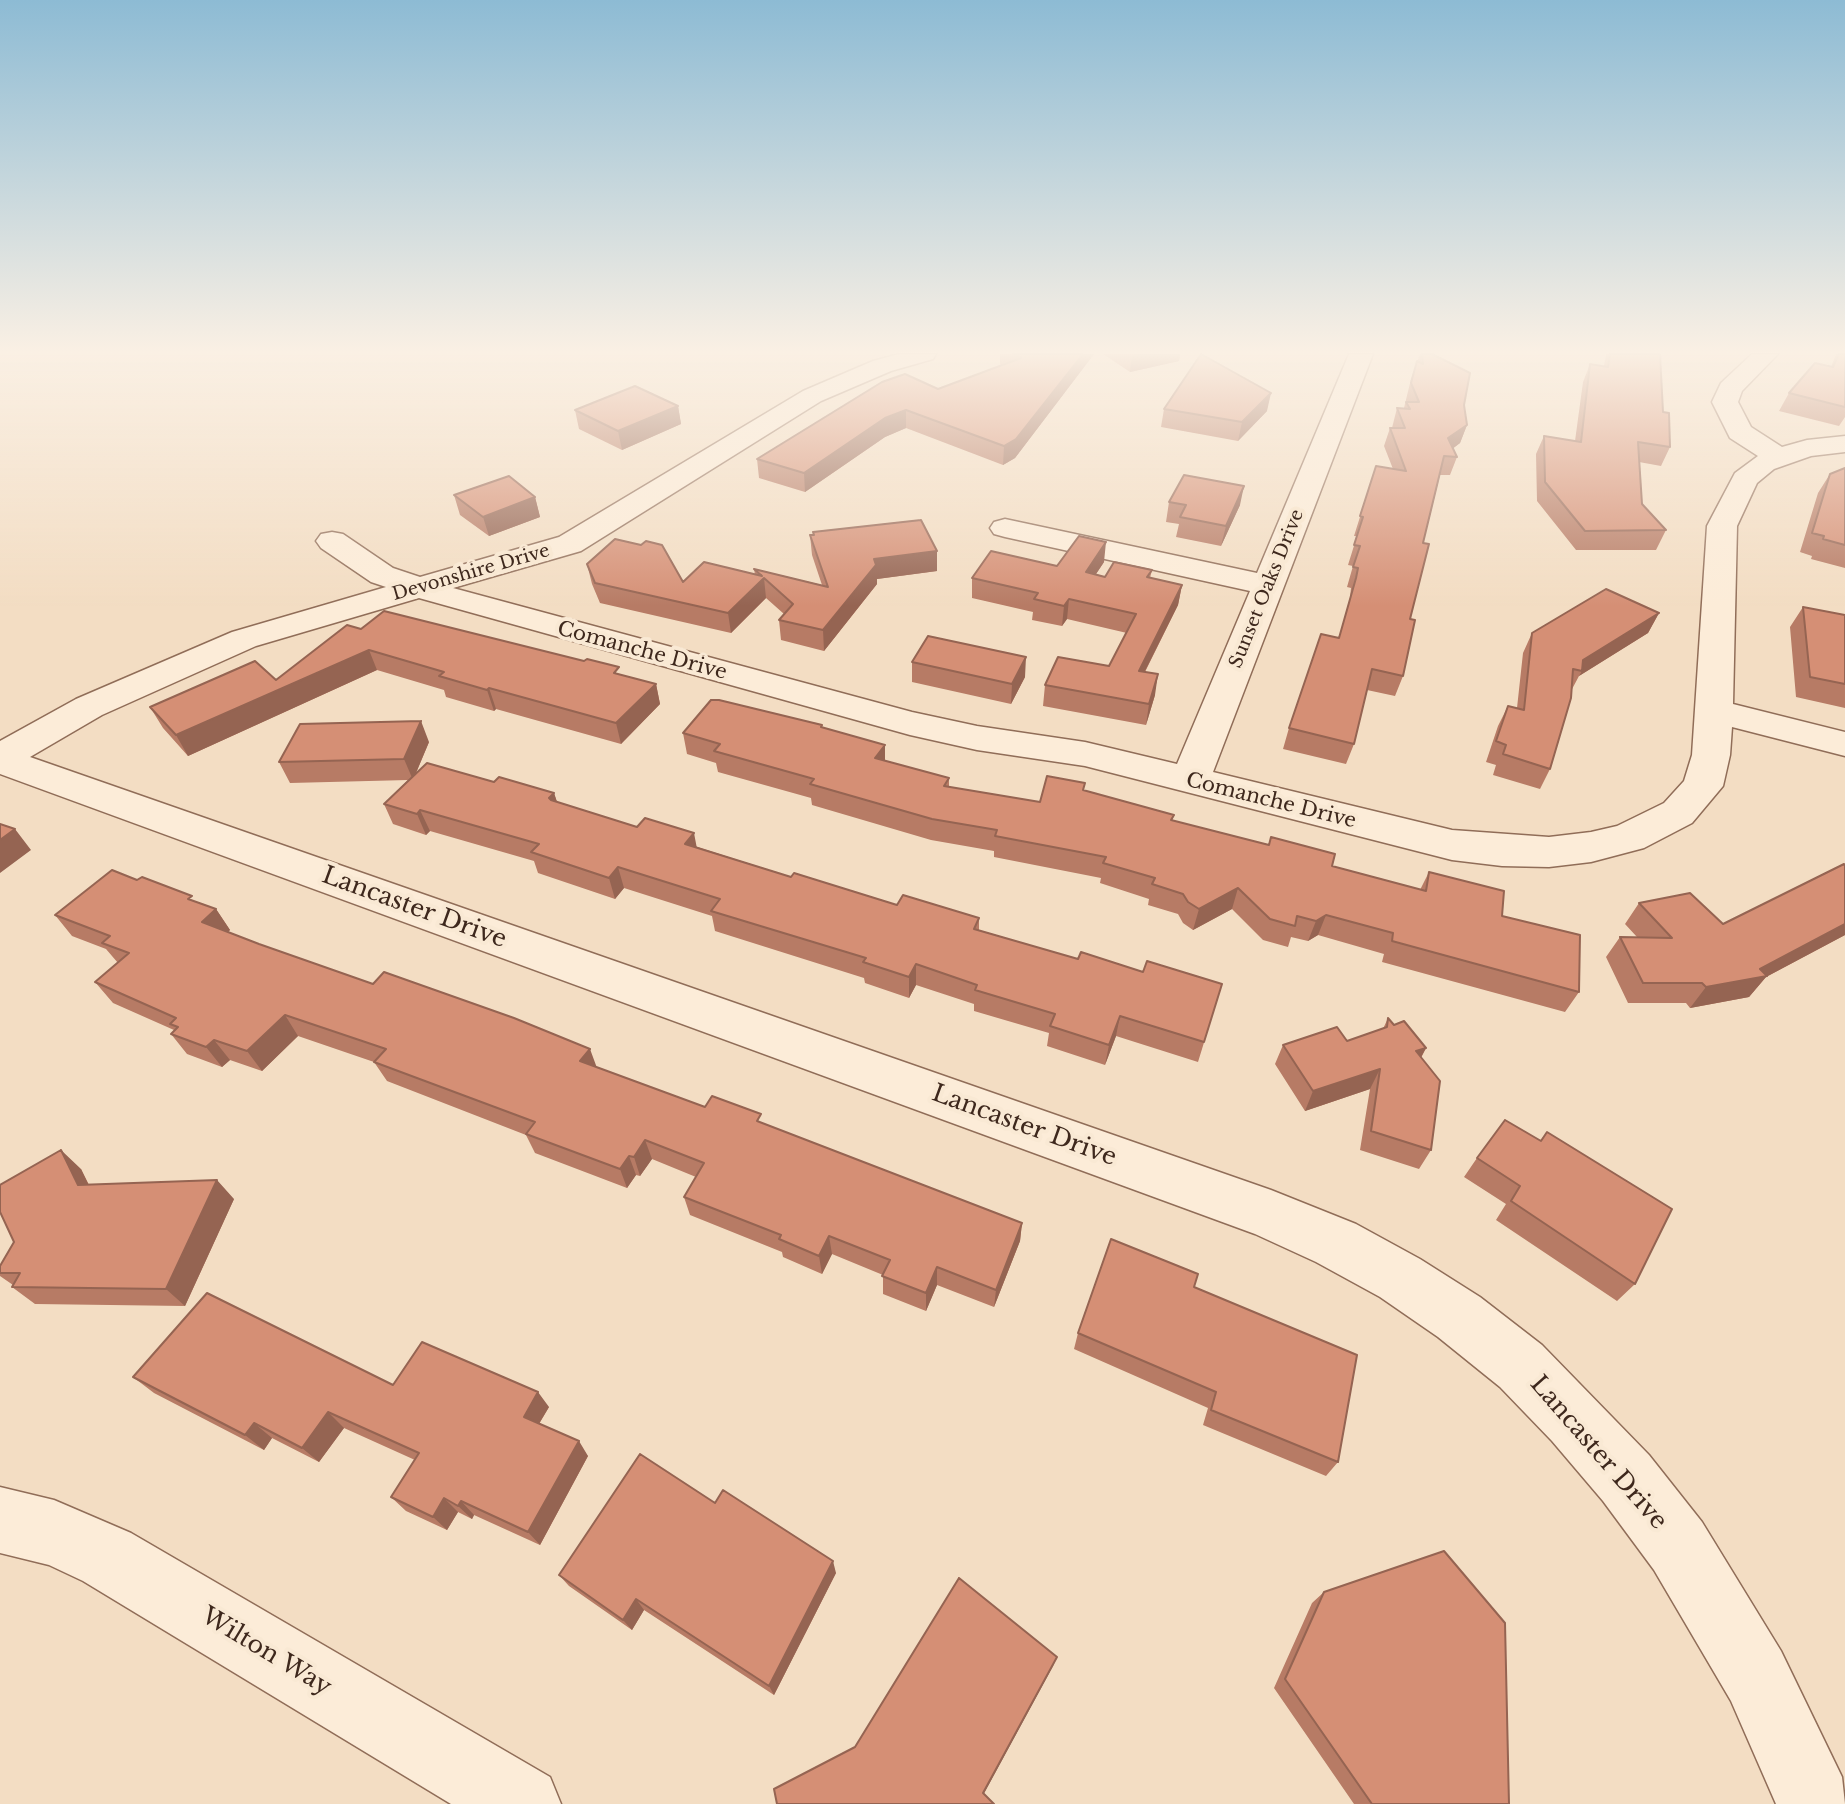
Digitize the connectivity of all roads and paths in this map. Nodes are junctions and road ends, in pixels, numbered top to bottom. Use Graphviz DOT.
graph roads {
  1 [pos="743,438"];
  2 [pos="1327,438"];
  3 [pos="1750,438"];
  4 [pos="1845,444"];
  5 [pos="1777,456"];
  6 [pos="1005,528"];
  7 [pos="332,541"];
  8 [pos="1269,585"];
  9 [pos="418,589"];
  10 [pos="1714,711"];
  11 [pos="1845,744"];
  12 [pos="0,758"];
  13 [pos="1190,780"];
  14 [pos="0,1520"];
  15 [pos="523,1804"];
  16 [pos="1815,1804"];
  1 -- 9 [label="street, Devonshire Drive"];
  2 -- 8 [label="street, Sunset Oaks Drive"];
  3 -- 5 [label="street"];
  4 -- 5 [label="street, Comanche Drive"];
  5 -- 10 [label="street, Comanche Drive"];
  6 -- 8 [label="street"];
  7 -- 9 [label="street, Comanche Drive"];
  8 -- 13 [label="street, Sunset Oaks Drive"];
  9 -- 12 [label="street, Devonshire Drive"];
  9 -- 13 [label="street, Comanche Drive"];
  10 -- 11 [label="street"];
  10 -- 13 [label="street, Comanche Drive"];
  12 -- 16 [label="street, Lancaster Drive"];
  14 -- 15 [label="street, Wilton Way"];
}
